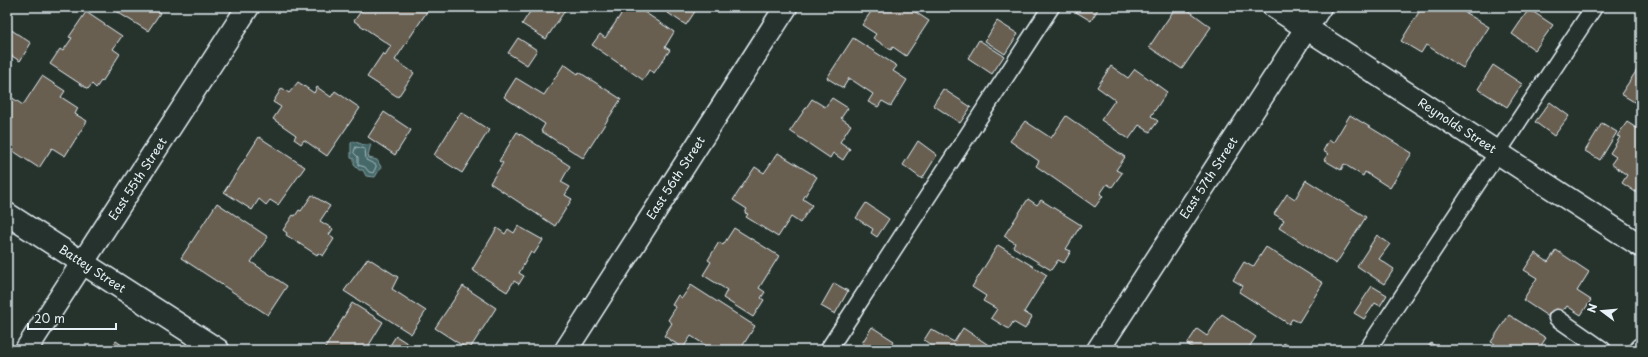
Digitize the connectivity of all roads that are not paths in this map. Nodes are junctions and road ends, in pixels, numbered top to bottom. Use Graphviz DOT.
graph roads {
  1 [pos="248,7"];
  2 [pos="786,7"];
  3 [pos="1051,7"];
  4 [pos="1274,7"];
  5 [pos="1320,7"];
  6 [pos="1594,7"];
  7 [pos="1307,28"];
  8 [pos="1498,153"];
  9 [pos="7,214"];
  10 [pos="1641,246"];
  11 [pos="83,263"];
  12 [pos="1557,318"];
  13 [pos="26,350"];
  14 [pos="218,350"];
  15 [pos="566,350"];
  16 [pos="828,350"];
  17 [pos="1098,350"];
  18 [pos="1367,350"];
  19 [pos="1603,350"];
  1 -- 11 [label="street, East 55th Street"];
  2 -- 15 [label="street, East 56th Street"];
  3 -- 16 [label="lane"];
  4 -- 7 [label="street, Reynolds Street"];
  5 -- 7 [label="street, East 57th Street"];
  6 -- 8 [label="lane"];
  7 -- 8 [label="street, Reynolds Street"];
  7 -- 17 [label="street, East 57th Street"];
  8 -- 10 [label="street, Reynolds Street"];
  8 -- 18 [label="lane"];
  9 -- 11 [label="street, Battey Street"];
  11 -- 13 [label="street, East 55th Street"];
  11 -- 14 [label="street, Battey Street"];
  12 -- 19 [label="lane"];
}
